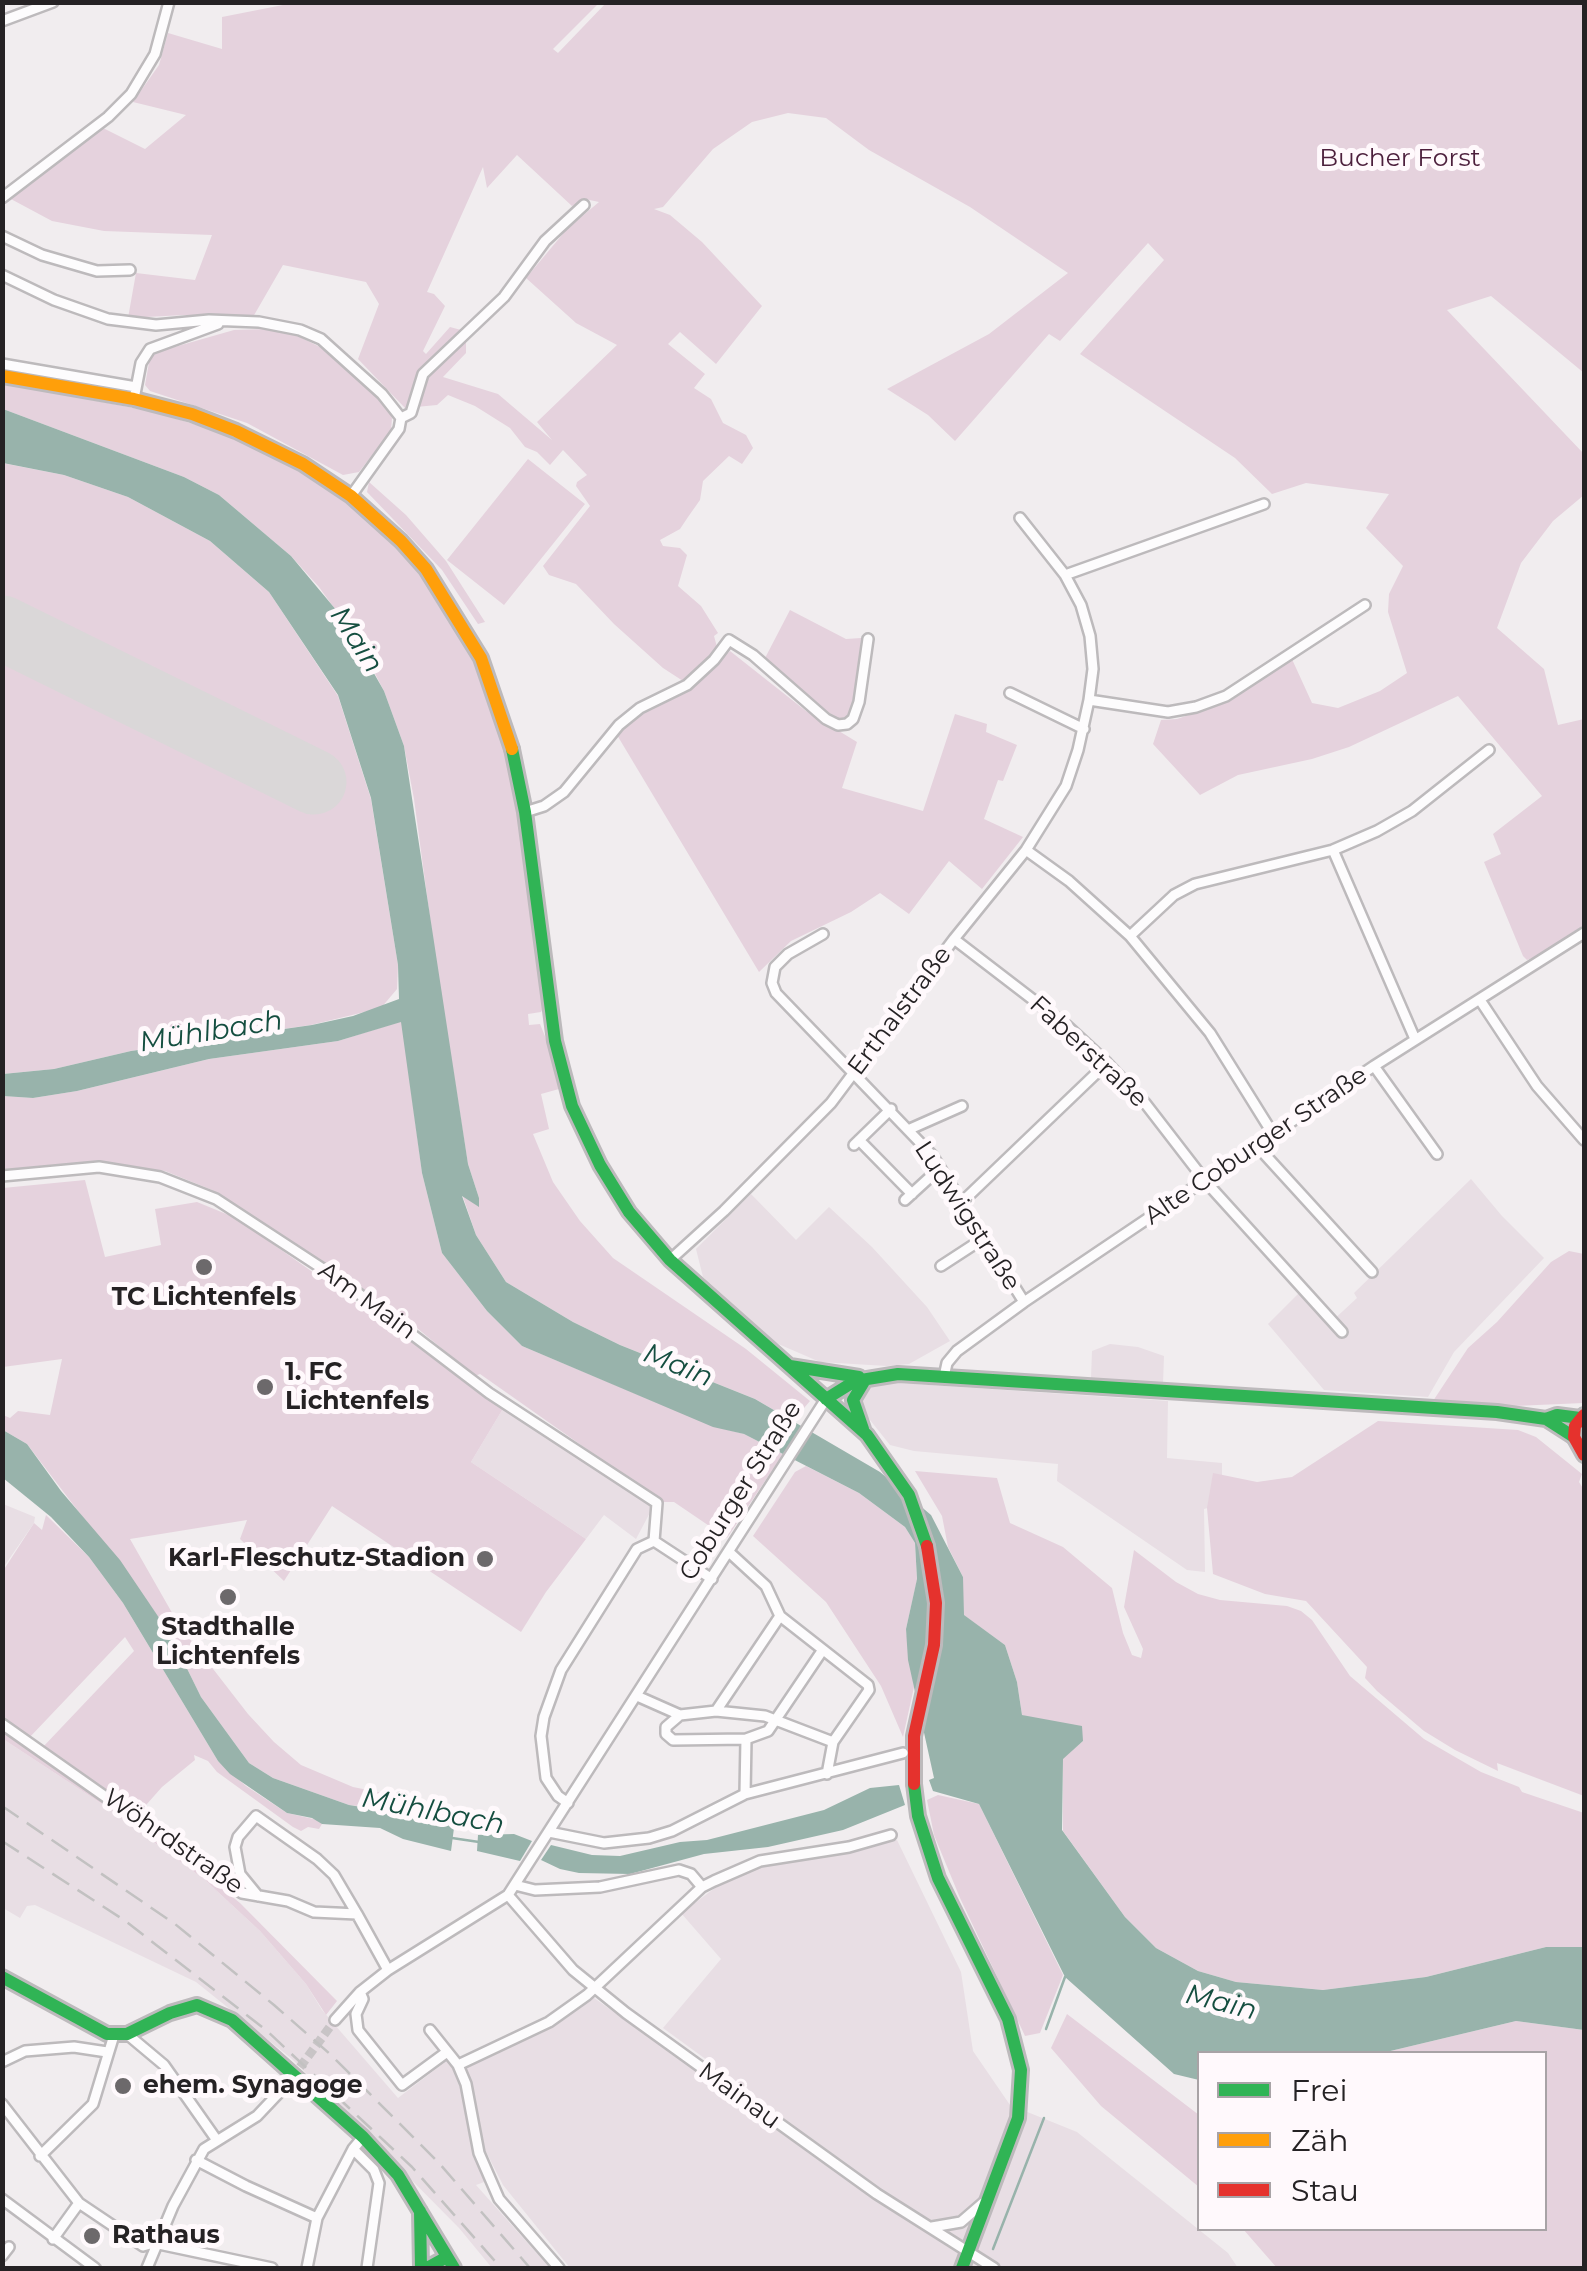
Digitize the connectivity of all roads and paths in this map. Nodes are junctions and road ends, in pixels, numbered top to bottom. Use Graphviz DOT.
graph roads {
  1 [pos="52,2"];
  2 [pos="169,2"];
  3 [pos="2,21"];
  4 [pos="3,194"];
  5 [pos="584,205"];
  6 [pos="2,236"];
  7 [pos="130,270"];
  8 [pos="2,275"];
  9 [pos="228,320"];
  10 [pos="2,364"];
  11 [pos="2,376"];
  12 [pos="135,393"];
  13 [pos="401,418"];
  14 [pos="351,496"];
  15 [pos="1264,504"];
  16 [pos="1020,518"];
  17 [pos="1065,575"];
  18 [pos="1365,605"];
  19 [pos="868,638"];
  20 [pos="1010,693"];
  21 [pos="1089,700"];
  22 [pos="1084,729"];
  23 [pos="1489,750"];
  24 [pos="524,812"];
  25 [pos="1026,850"];
  26 [pos="1333,850"];
  27 [pos="1584,933"];
  28 [pos="823,934"];
  29 [pos="1130,936"];
  30 [pos="954,939"];
  31 [pos="1480,1000"];
  32 [pos="1415,1040"];
  33 [pos="1107,1062"];
  34 [pos="1374,1066"];
  35 [pos="854,1072"];
  36 [pos="962,1106"];
  37 [pos="891,1109"];
  38 [pos="910,1130"];
  39 [pos="1274,1134"];
  40 [pos="1584,1140"];
  41 [pos="1257,1146"];
  42 [pos="1437,1154"];
  43 [pos="940,1168"];
  44 [pos="2,1176"];
  45 [pos="1206,1182"];
  46 [pos="962,1202"];
  47 [pos="984,1238"];
  48 [pos="670,1260"];
  49 [pos="942,1266"];
  50 [pos="1372,1272"];
  51 [pos="1024,1302"];
  52 [pos="1342,1332"];
  53 [pos="787,1365"];
  54 [pos="944,1376"];
  55 [pos="866,1378"];
  56 [pos="826,1399"];
  57 [pos="1583,1416"];
  58 [pos="1546,1419"];
  59 [pos="867,1436"];
  60 [pos="1574,1437"];
  61 [pos="1584,1456"];
  62 [pos="654,1541"];
  63 [pos="729,1552"];
  64 [pos="712,1579"];
  65 [pos="780,1616"];
  66 [pos="822,1652"];
  67 [pos="638,1696"];
  68 [pos="716,1712"];
  69 [pos="680,1715"];
  70 [pos="776,1722"];
  71 [pos="2,1724"];
  72 [pos="746,1740"];
  73 [pos="833,1742"];
  74 [pos="903,1754"];
  75 [pos="826,1774"];
  76 [pos="745,1794"];
  77 [pos="568,1803"];
  78 [pos="547,1835"];
  79 [pos="891,1835"];
  80 [pos="516,1885"];
  81 [pos="702,1888"];
  82 [pos="508,1895"];
  83 [pos="258,1898"];
  84 [pos="357,1914"];
  85 [pos="388,1970"];
  86 [pos="2,1977"];
  87 [pos="595,1989"];
  88 [pos="360,1992"];
  89 [pos="335,2020"];
  90 [pos="430,2030"];
  91 [pos="120,2034"];
  92 [pos="107,2052"];
  93 [pos="447,2052"];
  94 [pos="2,2062"];
  95 [pos="458,2065"];
  96 [pos="290,2080"];
  97 [pos="2,2104"];
  98 [pos="363,2138"];
  99 [pos="216,2139"];
  100 [pos="353,2149"];
  101 [pos="40,2156"];
  102 [pos="196,2160"];
  103 [pos="988,2197"];
  104 [pos="2,2199"];
  105 [pos="79,2203"];
  106 [pos="420,2208"];
  107 [pos="317,2218"];
  108 [pos="932,2227"];
  109 [pos="53,2239"];
  110 [pos="157,2244"];
  111 [pos="969,2252"];
  112 [pos="450,2263"];
  113 [pos="95,2268"];
  114 [pos="148,2268"];
  115 [pos="272,2268"];
  116 [pos="307,2268"];
  117 [pos="367,2268"];
  118 [pos="424,2268"];
  119 [pos="559,2268"];
  120 [pos="962,2268"];
  121 [pos="994,2268"];
  1 -- 3 [label="street"];
  2 -- 4 [label="street"];
  5 -- 13 [label="street"];
  6 -- 7 [label="street"];
  8 -- 9 [label="street"];
  9 -- 12 [label="street"];
  9 -- 13 [label="street"];
  10 -- 12 [label="street"];
  11 -- 12 [label="street"];
  12 -- 14 [label="street"];
  13 -- 14 [label="street"];
  14 -- 24 [label="street"];
  15 -- 17 [label="street"];
  16 -- 17 [label="street, Erthalstraße"];
  17 -- 21 [label="street, Erthalstraße"];
  18 -- 21 [label="street"];
  19 -- 24 [label="street"];
  20 -- 22 [label="street"];
  21 -- 22 [label="street, Erthalstraße"];
  22 -- 25 [label="street, Erthalstraße"];
  23 -- 26 [label="street"];
  24 -- 48 [label="street"];
  25 -- 29 [label="street"];
  25 -- 30 [label="street, Erthalstraße"];
  26 -- 29 [label="street"];
  26 -- 32 [label="street"];
  27 -- 31 [label="street, Alte Coburger Straße"];
  28 -- 35 [label="street, Ludwigstraße"];
  29 -- 39 [label="street"];
  30 -- 33 [label="street, Faberstraße"];
  30 -- 35 [label="street, Erthalstraße"];
  31 -- 32 [label="street, Alte Coburger Straße"];
  31 -- 40 [label="street"];
  32 -- 34 [label="street, Alte Coburger Straße"];
  33 -- 45 [label="street, Faberstraße"];
  33 -- 46 [label="street"];
  34 -- 39 [label="street, Alte Coburger Straße"];
  34 -- 42 [label="street"];
  35 -- 37 [label="street, Ludwigstraße"];
  35 -- 48 [label="street, Erthalstraße"];
  36 -- 38 [label="street, Ludwigstraße"];
  37 -- 38 [label="street, Ludwigstraße"];
  37 -- 43 [label="street"];
  38 -- 43 [label="street, Ludwigstraße"];
  39 -- 41 [label="street, Alte Coburger Straße"];
  41 -- 45 [label="street, Alte Coburger Straße"];
  41 -- 50 [label="street"];
  43 -- 46 [label="street, Ludwigstraße"];
  44 -- 62 [label="street, Am Main"];
  45 -- 51 [label="street, Alte Coburger Straße"];
  45 -- 52 [label="street, Faberstraße"];
  46 -- 47 [label="street, Ludwigstraße"];
  47 -- 49 [label="street"];
  47 -- 51 [label="street, Ludwigstraße"];
  48 -- 53 [label="street"];
  51 -- 54 [label="street, Alte Coburger Straße"];
  53 -- 55 [label="street"];
  53 -- 56 [label="street"];
  54 -- 55 [label="street, Coburger Straße"];
  54 -- 58 [label="street, Coburger Straße"];
  55 -- 56 [label="street, Coburger Straße"];
  55 -- 59 [label="street"];
  56 -- 59 [label="street"];
  56 -- 63 [label="street, Coburger Straße"];
  57 -- 58 [label="street"];
  57 -- 60 [label="street"];
  58 -- 60 [label="street"];
  59 -- 103 [label="street"];
  60 -- 61 [label="street"];
  62 -- 64 [label="street"];
  62 -- 77 [label="street"];
  63 -- 64 [label="street, Coburger Straße"];
  63 -- 65 [label="street"];
  64 -- 67 [label="street, Coburger Straße"];
  65 -- 66 [label="street"];
  65 -- 68 [label="street"];
  66 -- 70 [label="street"];
  66 -- 73 [label="street"];
  67 -- 69 [label="street"];
  67 -- 77 [label="street, Coburger Straße"];
  68 -- 69 [label="street"];
  68 -- 70 [label="street"];
  69 -- 72 [label="street"];
  70 -- 72 [label="street"];
  70 -- 73 [label="street"];
  71 -- 83 [label="street, Wöhrdstraße"];
  72 -- 76 [label="street"];
  73 -- 75 [label="street"];
  74 -- 75 [label="street"];
  75 -- 76 [label="street"];
  76 -- 78 [label="street"];
  77 -- 78 [label="street, Coburger Straße"];
  78 -- 80 [label="street, Coburger Straße"];
  79 -- 81 [label="street"];
  80 -- 81 [label="street"];
  80 -- 82 [label="street, Coburger Straße"];
  81 -- 87 [label="street"];
  82 -- 85 [label="street, Coburger Straße"];
  82 -- 87 [label="street, Mainau"];
  83 -- 84 [label="street, Wöhrdstraße"];
  83 -- 84 [label="street"];
  84 -- 85 [label="street"];
  85 -- 88 [label="street, Coburger Straße"];
  86 -- 91 [label="street"];
  87 -- 95 [label="street"];
  87 -- 108 [label="street, Mainau"];
  88 -- 89 [label="street, Coburger Straße"];
  88 -- 93 [label="street"];
  90 -- 93 [label="street"];
  91 -- 92 [label="street"];
  91 -- 98 [label="street"];
  91 -- 99 [label="street"];
  92 -- 94 [label="street"];
  92 -- 101 [label="street"];
  93 -- 95 [label="street"];
  95 -- 119 [label="street"];
  96 -- 99 [label="street"];
  97 -- 101 [label="street"];
  98 -- 100 [label="street"];
  98 -- 106 [label="street"];
  99 -- 102 [label="street"];
  100 -- 107 [label="street"];
  100 -- 117 [label="street"];
  101 -- 105 [label="street"];
  102 -- 107 [label="street"];
  102 -- 110 [label="street"];
  103 -- 108 [label="street"];
  103 -- 111 [label="street"];
  104 -- 109 [label="street"];
  105 -- 109 [label="street"];
  105 -- 110 [label="street"];
  106 -- 112 [label="street"];
  106 -- 118 [label="street"];
  107 -- 116 [label="street"];
  108 -- 111 [label="street, Mainau"];
  109 -- 113 [label="street"];
  110 -- 114 [label="street"];
  110 -- 115 [label="street"];
  111 -- 120 [label="street"];
  111 -- 121 [label="street, Mainau"];
  112 -- 118 [label="street"];
}
